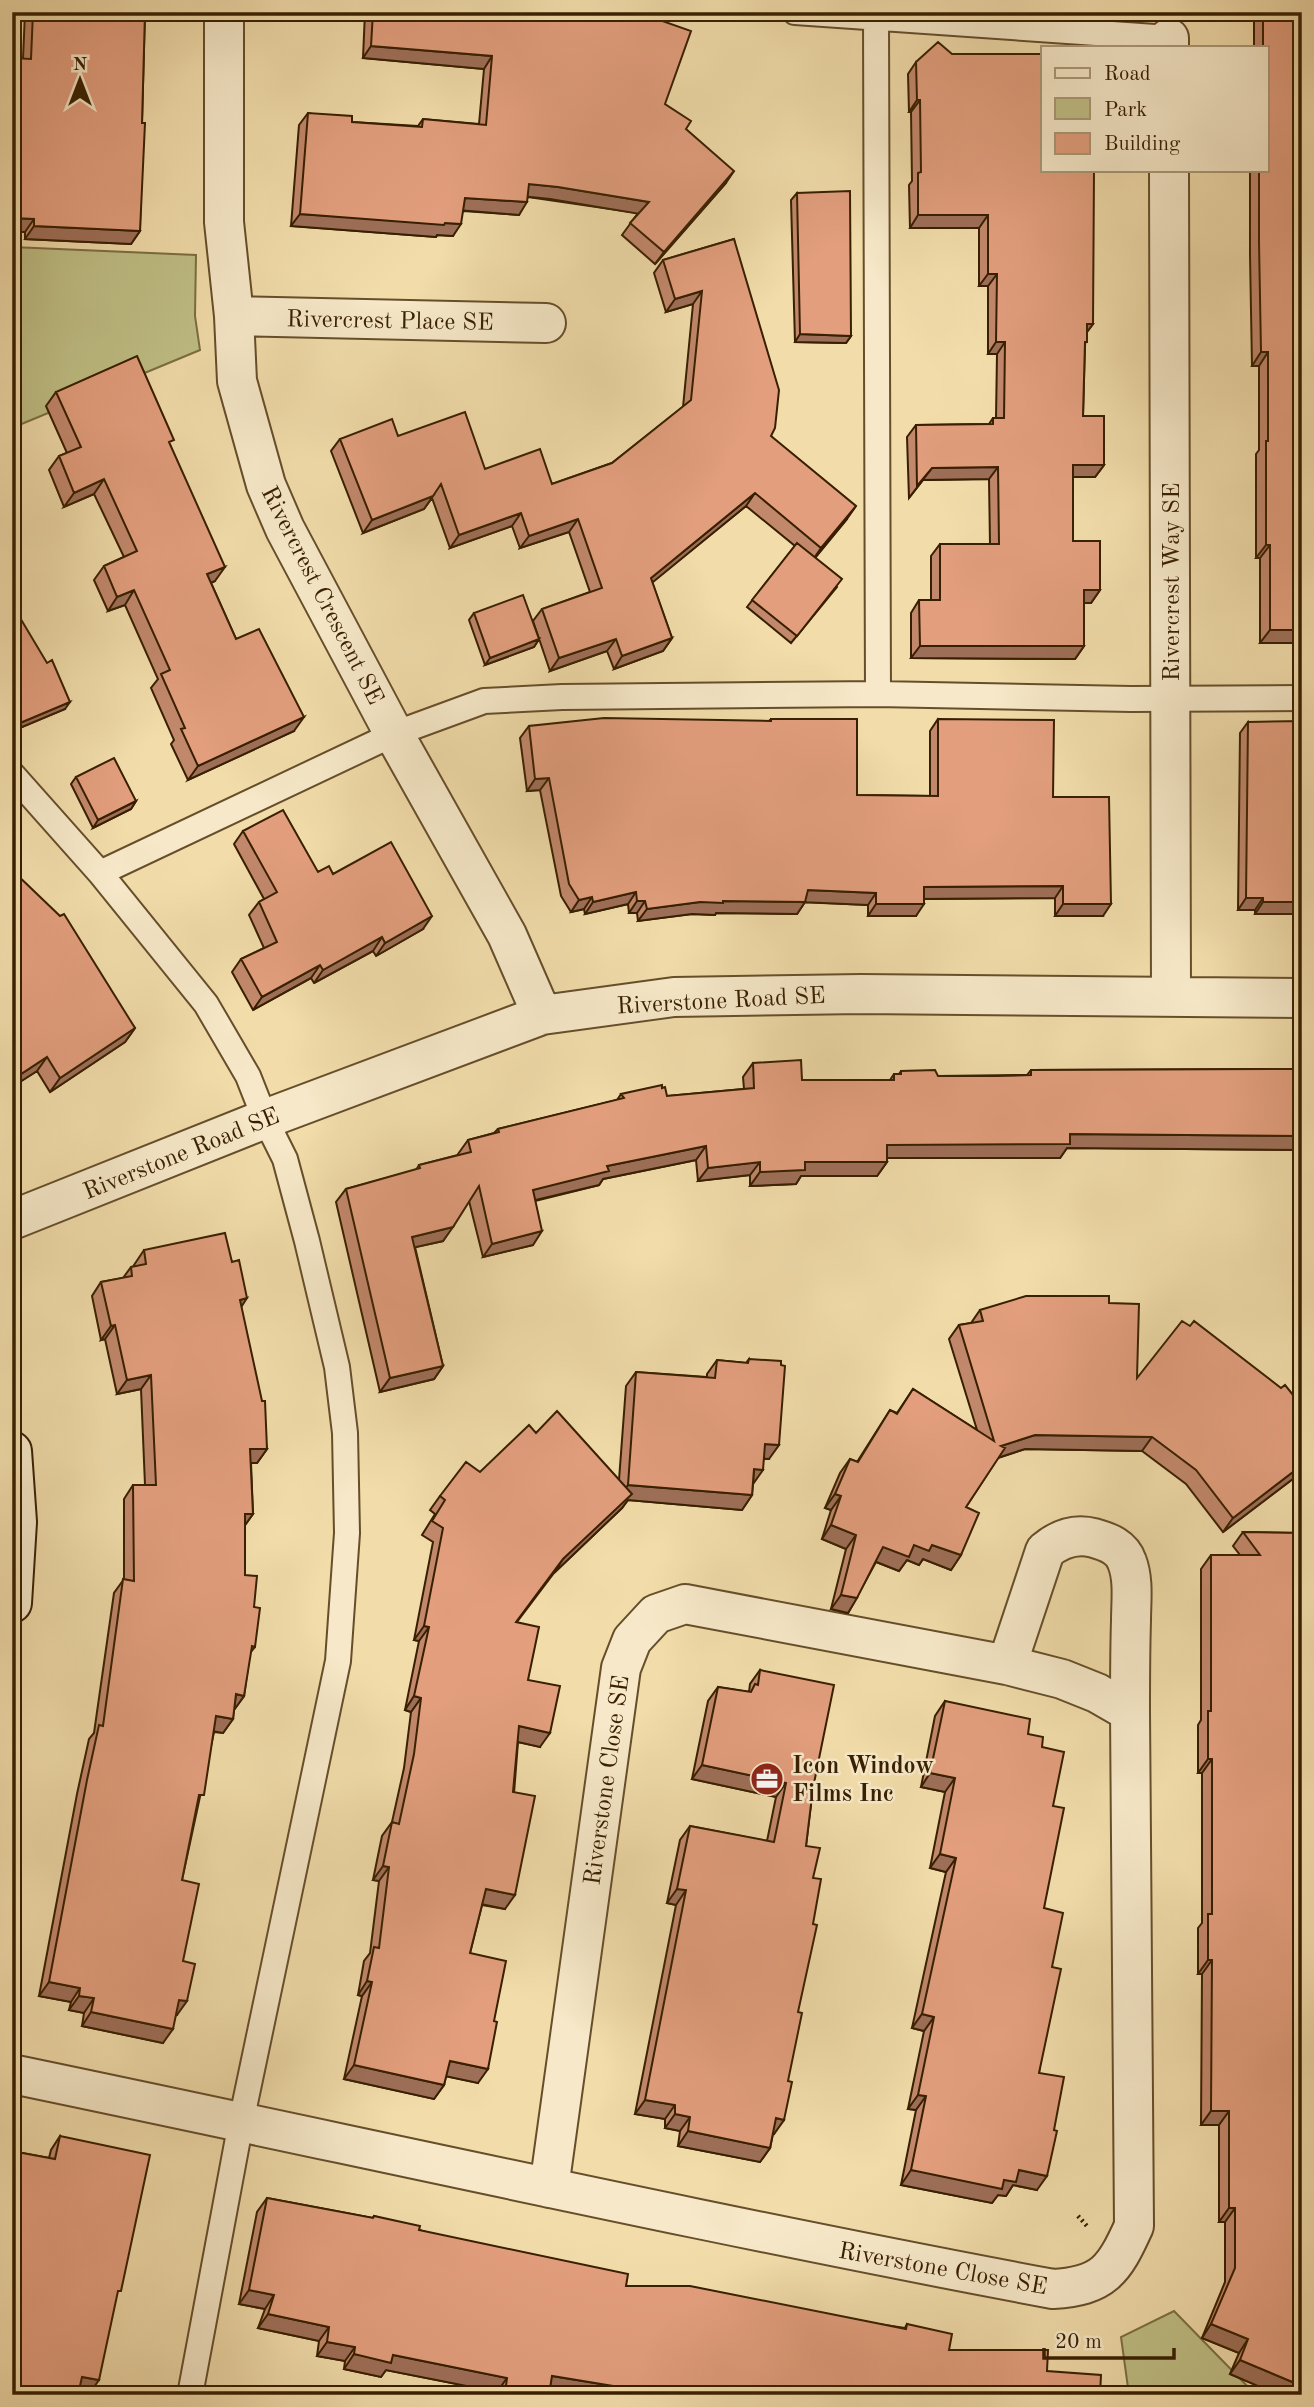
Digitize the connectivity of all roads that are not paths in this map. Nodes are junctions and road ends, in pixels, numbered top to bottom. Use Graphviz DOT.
graph roads {
  1 [pos="224,12"];
  2 [pos="795,12"];
  3 [pos="876,19"];
  4 [pos="1169,43"];
  5 [pos="1169,172"];
  6 [pos="234,316"];
  7 [pos="547,323"];
  8 [pos="878,694"];
  9 [pos="1302,698"];
  10 [pos="1171,699"];
  11 [pos="394,734"];
  12 [pos="12,774"];
  13 [pos="100,873"];
  14 [pos="1171,995"];
  15 [pos="1302,998"];
  16 [pos="542,1015"];
  17 [pos="265,1119"];
  18 [pos="12,1220"];
  19 [pos="12,1451"];
  20 [pos="12,1603"];
  21 [pos="1007,1665"];
  22 [pos="1130,1712"];
  23 [pos="12,2074"];
  24 [pos="241,2122"];
  25 [pos="549,2188"];
  26 [pos="190,2395"];
  1 -- 6 [label="street, Rivercrest Crescent SE"];
  2 -- 3 [label="lane"];
  3 -- 4 [label="lane"];
  3 -- 8 [label="lane"];
  5 -- 10 [label="street, Rivercrest Way SE"];
  6 -- 7 [label="street, Rivercrest Place SE"];
  6 -- 11 [label="street, Rivercrest Crescent SE"];
  8 -- 10 [label="lane"];
  8 -- 11 [label="lane"];
  9 -- 10 [label="lane"];
  10 -- 14 [label="street, Rivercrest Way SE"];
  11 -- 13 [label="lane"];
  11 -- 16 [label="street, Rivercrest Crescent SE"];
  12 -- 13 [label="lane"];
  13 -- 17 [label="lane"];
  14 -- 15 [label="street, Riverstone Road SE"];
  14 -- 16 [label="street, Riverstone Road SE"];
  16 -- 17 [label="street, Riverstone Road SE"];
  17 -- 18 [label="street, Riverstone Road SE"];
  17 -- 24 [label="lane"];
  19 -- 20 [label="street"];
  21 -- 22 [label="street, Riverstone Close SE"];
  21 -- 22 [label="street, Riverstone Close SE"];
  21 -- 25 [label="street, Riverstone Close SE"];
  22 -- 25 [label="street, Riverstone Close SE"];
  23 -- 24 [label="street, Riverstone Close SE"];
  24 -- 25 [label="street, Riverstone Close SE"];
  24 -- 26 [label="lane"];
}
